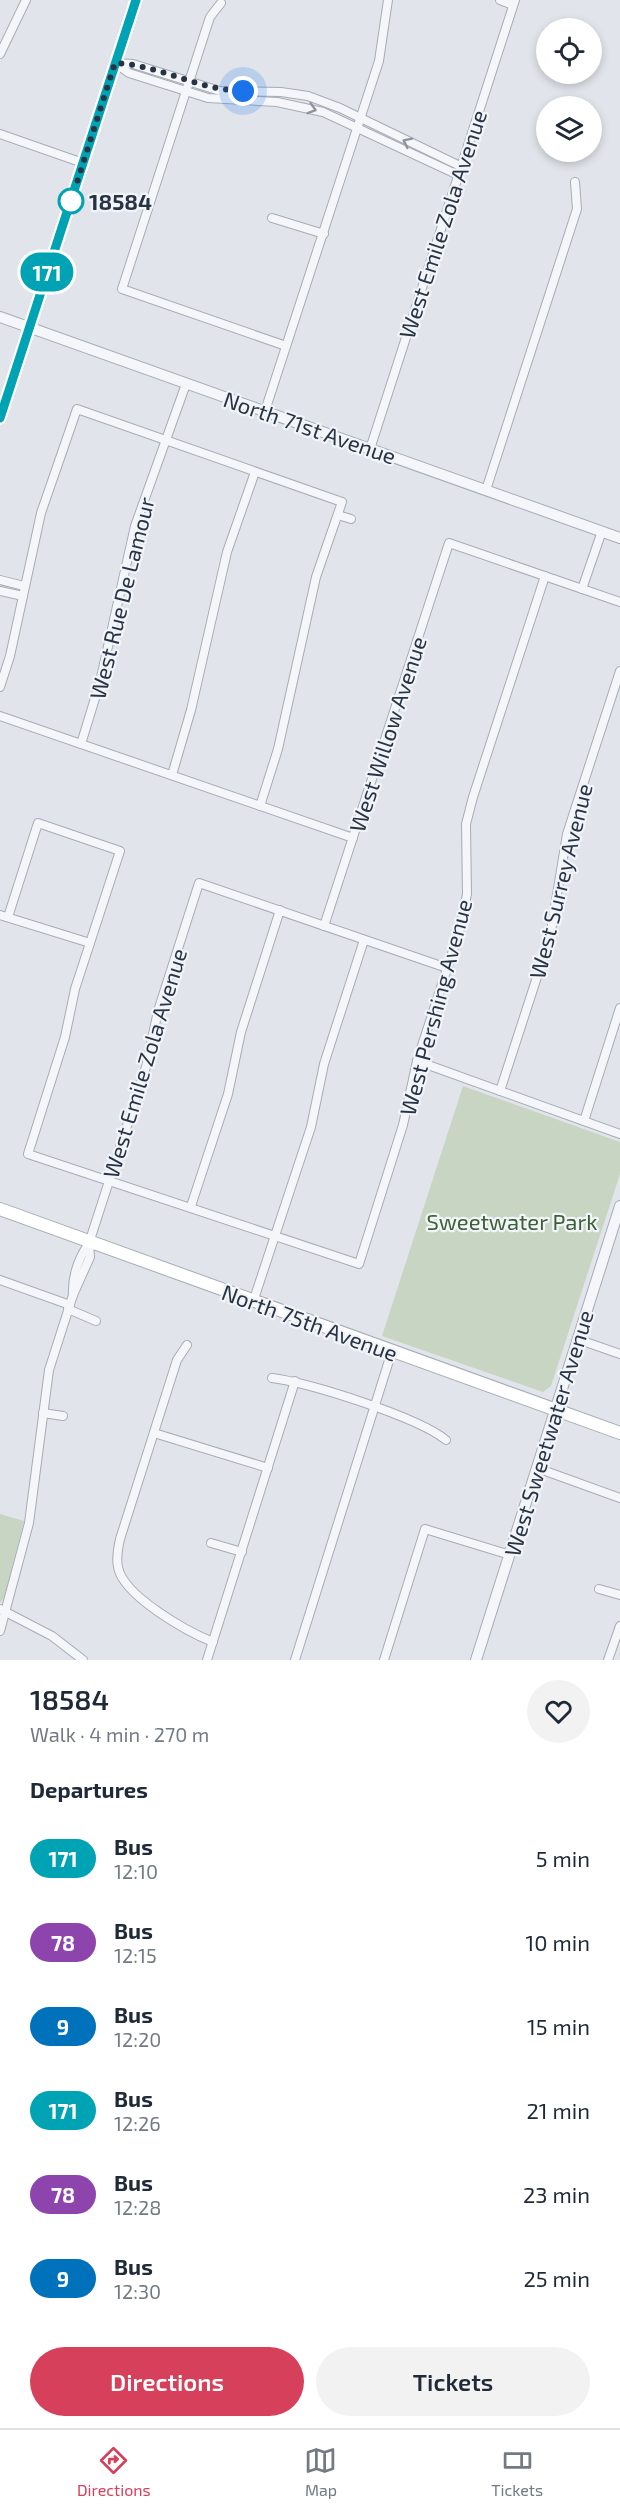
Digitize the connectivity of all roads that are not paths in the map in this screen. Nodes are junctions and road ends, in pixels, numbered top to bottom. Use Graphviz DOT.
graph roads {
  1 [pos="26,0"];
  2 [pos="136,0"];
  3 [pos="388,0"];
  4 [pos="500,0"];
  5 [pos="514,2"];
  6 [pos="221,3"];
  7 [pos="0,54"];
  8 [pos="115,63"];
  9 [pos="189,82"];
  10 [pos="186,91"];
  11 [pos="282,93"];
  12 [pos="281,102"];
  13 [pos="361,118"];
  14 [pos="358,128"];
  15 [pos="0,134"];
  16 [pos="83,163"];
  17 [pos="459,170"];
  18 [pos="575,182"];
  19 [pos="272,218"];
  20 [pos="324,234"];
  21 [pos="0,317"];
  22 [pos="29,328"];
  23 [pos="286,346"];
  24 [pos="186,384"];
  25 [pos="265,411"];
  26 [pos="0,418"];
  27 [pos="166,441"];
  28 [pos="370,449"];
  29 [pos="255,472"];
  30 [pos="486,490"];
  31 [pos="338,515"];
  32 [pos="351,519"];
  33 [pos="602,531"];
  34 [pos="620,538"];
  35 [pos="545,576"];
  36 [pos="0,580"];
  37 [pos="582,589"];
  38 [pos="0,591"];
  39 [pos="24,591"];
  40 [pos="620,602"];
  41 [pos="620,671"];
  42 [pos="0,687"];
  43 [pos="0,716"];
  44 [pos="81,744"];
  45 [pos="172,776"];
  46 [pos="260,806"];
  47 [pos="353,838"];
  48 [pos="280,910"];
  49 [pos="4,916"];
  50 [pos="324,926"];
  51 [pos="364,940"];
  52 [pos="90,943"];
  53 [pos="447,968"];
  54 [pos="620,1008"];
  55 [pos="417,1061"];
  56 [pos="501,1091"];
  57 [pos="584,1121"];
  58 [pos="620,1134"];
  59 [pos="109,1181"];
  60 [pos="191,1206"];
  61 [pos="620,1206"];
  62 [pos="0,1209"];
  63 [pos="275,1235"];
  64 [pos="89,1243"];
  65 [pos="0,1280"];
  66 [pos="253,1302"];
  67 [pos="69,1307"];
  68 [pos="96,1320"];
  69 [pos="577,1339"];
  70 [pos="187,1345"];
  71 [pos="392,1351"];
  72 [pos="620,1354"];
  73 [pos="272,1378"];
  74 [pos="295,1381"];
  75 [pos="374,1408"];
  76 [pos="555,1409"];
  77 [pos="43,1413"];
  78 [pos="63,1416"];
  79 [pos="620,1432"];
  80 [pos="154,1433"];
  81 [pos="446,1440"];
  82 [pos="268,1468"];
  83 [pos="537,1468"];
  84 [pos="620,1498"];
  85 [pos="211,1543"];
  86 [pos="242,1552"];
  87 [pos="510,1555"];
  88 [pos="600,1589"];
  89 [pos="620,1595"];
  90 [pos="3,1610"];
  91 [pos="620,1626"];
  92 [pos="0,1631"];
  93 [pos="213,1642"];
  94 [pos="83,1660"];
  95 [pos="207,1660"];
  96 [pos="295,1660"];
  97 [pos="384,1660"];
  98 [pos="476,1660"];
  99 [pos="608,1660"];
  1 -- 7 [label="street"];
  2 -- 8 [label="main road"];
  3 -- 13 [label="street"];
  4 -- 5 [label="street"];
  5 -- 17 [label="street, West Emile Zola Avenue"];
  6 -- 9 [label="street"];
  8 -- 9 [label="street"];
  8 -- 10 [label="street"];
  8 -- 16 [label="main road"];
  9 -- 10 [label="street"];
  9 -- 11 [label="street"];
  10 -- 12 [label="street"];
  10 -- 23 [label="street"];
  11 -- 12 [label="street"];
  11 -- 13 [label="street"];
  12 -- 14 [label="street, one-way"];
  13 -- 14 [label="street"];
  17 -- 13 [label="street, one-way"];
  14 -- 17 [label="street"];
  14 -- 20 [label="street"];
  15 -- 16 [label="street"];
  16 -- 22 [label="main road"];
  17 -- 28 [label="street, West Emile Zola Avenue"];
  18 -- 30 [label="street"];
  19 -- 20 [label="street"];
  20 -- 23 [label="street"];
  21 -- 22 [label="street, North 71st Avenue"];
  22 -- 24 [label="street, North 71st Avenue"];
  22 -- 26 [label="main road"];
  23 -- 25 [label="street"];
  24 -- 25 [label="street, North 71st Avenue"];
  24 -- 27 [label="street, West Rue De Lamour"];
  25 -- 28 [label="street, North 71st Avenue"];
  27 -- 29 [label="street"];
  27 -- 39 [label="street"];
  27 -- 44 [label="street, West Rue De Lamour"];
  28 -- 30 [label="street, North 71st Avenue"];
  29 -- 31 [label="street"];
  29 -- 45 [label="street"];
  30 -- 33 [label="street, North 71st Avenue"];
  31 -- 32 [label="street"];
  31 -- 46 [label="street"];
  33 -- 34 [label="street, North 71st Avenue"];
  33 -- 37 [label="street"];
  35 -- 37 [label="street"];
  35 -- 47 [label="street, West Willow Avenue"];
  35 -- 53 [label="street, West Pershing Avenue"];
  36 -- 39 [label="street"];
  37 -- 40 [label="street"];
  38 -- 39 [label="street"];
  39 -- 42 [label="street"];
  41 -- 56 [label="street, West Surrey Avenue"];
  43 -- 44 [label="street"];
  44 -- 45 [label="street"];
  45 -- 46 [label="street"];
  46 -- 47 [label="street"];
  47 -- 50 [label="street, West Willow Avenue"];
  48 -- 50 [label="street"];
  48 -- 59 [label="street, West Emile Zola Avenue"];
  48 -- 60 [label="street"];
  49 -- 52 [label="street"];
  49 -- 52 [label="street"];
  50 -- 51 [label="street"];
  51 -- 53 [label="street"];
  51 -- 63 [label="street"];
  52 -- 59 [label="street"];
  53 -- 55 [label="street, West Pershing Avenue"];
  54 -- 57 [label="street"];
  55 -- 56 [label="street"];
  55 -- 63 [label="street, West Pershing Avenue"];
  56 -- 57 [label="street"];
  57 -- 58 [label="street"];
  59 -- 60 [label="street"];
  59 -- 64 [label="street, West Emile Zola Avenue"];
  60 -- 63 [label="street"];
  61 -- 69 [label="street, West Sweetwater Avenue"];
  62 -- 64 [label="main road, North 75th Avenue"];
  63 -- 66 [label="street"];
  64 -- 66 [label="main road, North 75th Avenue"];
  64 -- 67 [label="street, West Emile Zola Avenue"];
  65 -- 67 [label="street"];
  66 -- 71 [label="main road, North 75th Avenue"];
  67 -- 68 [label="street"];
  67 -- 77 [label="street, West Emile Zola Avenue"];
  69 -- 72 [label="street"];
  69 -- 76 [label="street, West Sweetwater Avenue"];
  70 -- 80 [label="street"];
  71 -- 75 [label="street"];
  71 -- 76 [label="main road, North 75th Avenue"];
  73 -- 74 [label="street"];
  74 -- 75 [label="street"];
  74 -- 82 [label="street"];
  75 -- 81 [label="street"];
  75 -- 96 [label="street"];
  76 -- 79 [label="main road, North 75th Avenue"];
  76 -- 83 [label="street, West Sweetwater Avenue"];
  77 -- 78 [label="street"];
  77 -- 90 [label="street, West Emile Zola Avenue"];
  80 -- 82 [label="street"];
  80 -- 93 [label="street"];
  82 -- 86 [label="street"];
  83 -- 84 [label="street"];
  83 -- 87 [label="street, West Sweetwater Avenue"];
  85 -- 86 [label="street"];
  86 -- 93 [label="street"];
  87 -- 97 [label="street"];
  87 -- 98 [label="street, West Sweetwater Avenue"];
  88 -- 89 [label="street"];
  90 -- 92 [label="street, West Emile Zola Avenue"];
  90 -- 94 [label="street"];
  91 -- 99 [label="street"];
  93 -- 95 [label="street"];
}
